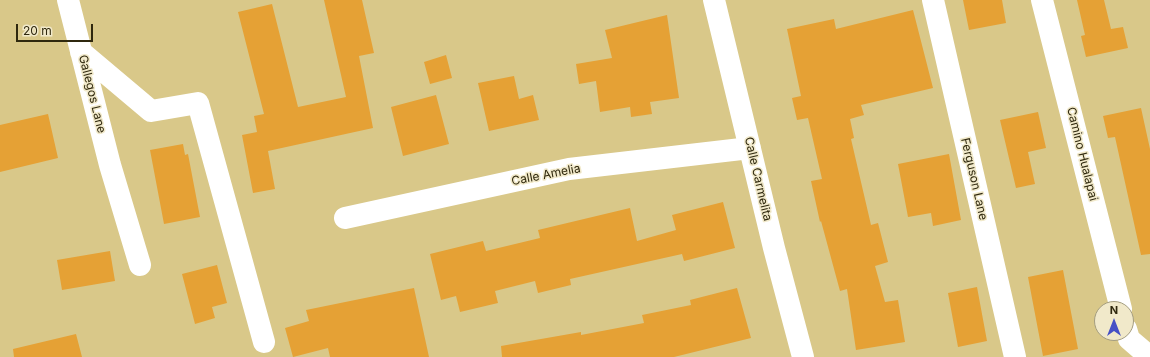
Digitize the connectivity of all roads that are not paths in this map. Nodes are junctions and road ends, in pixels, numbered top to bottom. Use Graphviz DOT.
graph roads {
  1 [pos="68,0"];
  2 [pos="714,0"];
  3 [pos="933,0"];
  4 [pos="1042,0"];
  5 [pos="81,52"];
  6 [pos="750,148"];
  7 [pos="345,218"];
  8 [pos="140,265"];
  9 [pos="1119,301"];
  10 [pos="1130,341"];
  11 [pos="264,342"];
  12 [pos="803,357"];
  13 [pos="1015,357"];
  14 [pos="1150,357"];
  1 -- 5 [label="street, Gallegos Lane"];
  2 -- 6 [label="street, Calle Carmelita"];
  3 -- 13 [label="street, Ferguson Lane"];
  4 -- 9 [label="street, Camino Hualapai"];
  5 -- 8 [label="street, Gallegos Lane"];
  5 -- 11 [label="street"];
  6 -- 7 [label="street, Calle Amelia"];
  6 -- 12 [label="street, Calle Carmelita"];
  10 -- 14 [label="street"];
}
